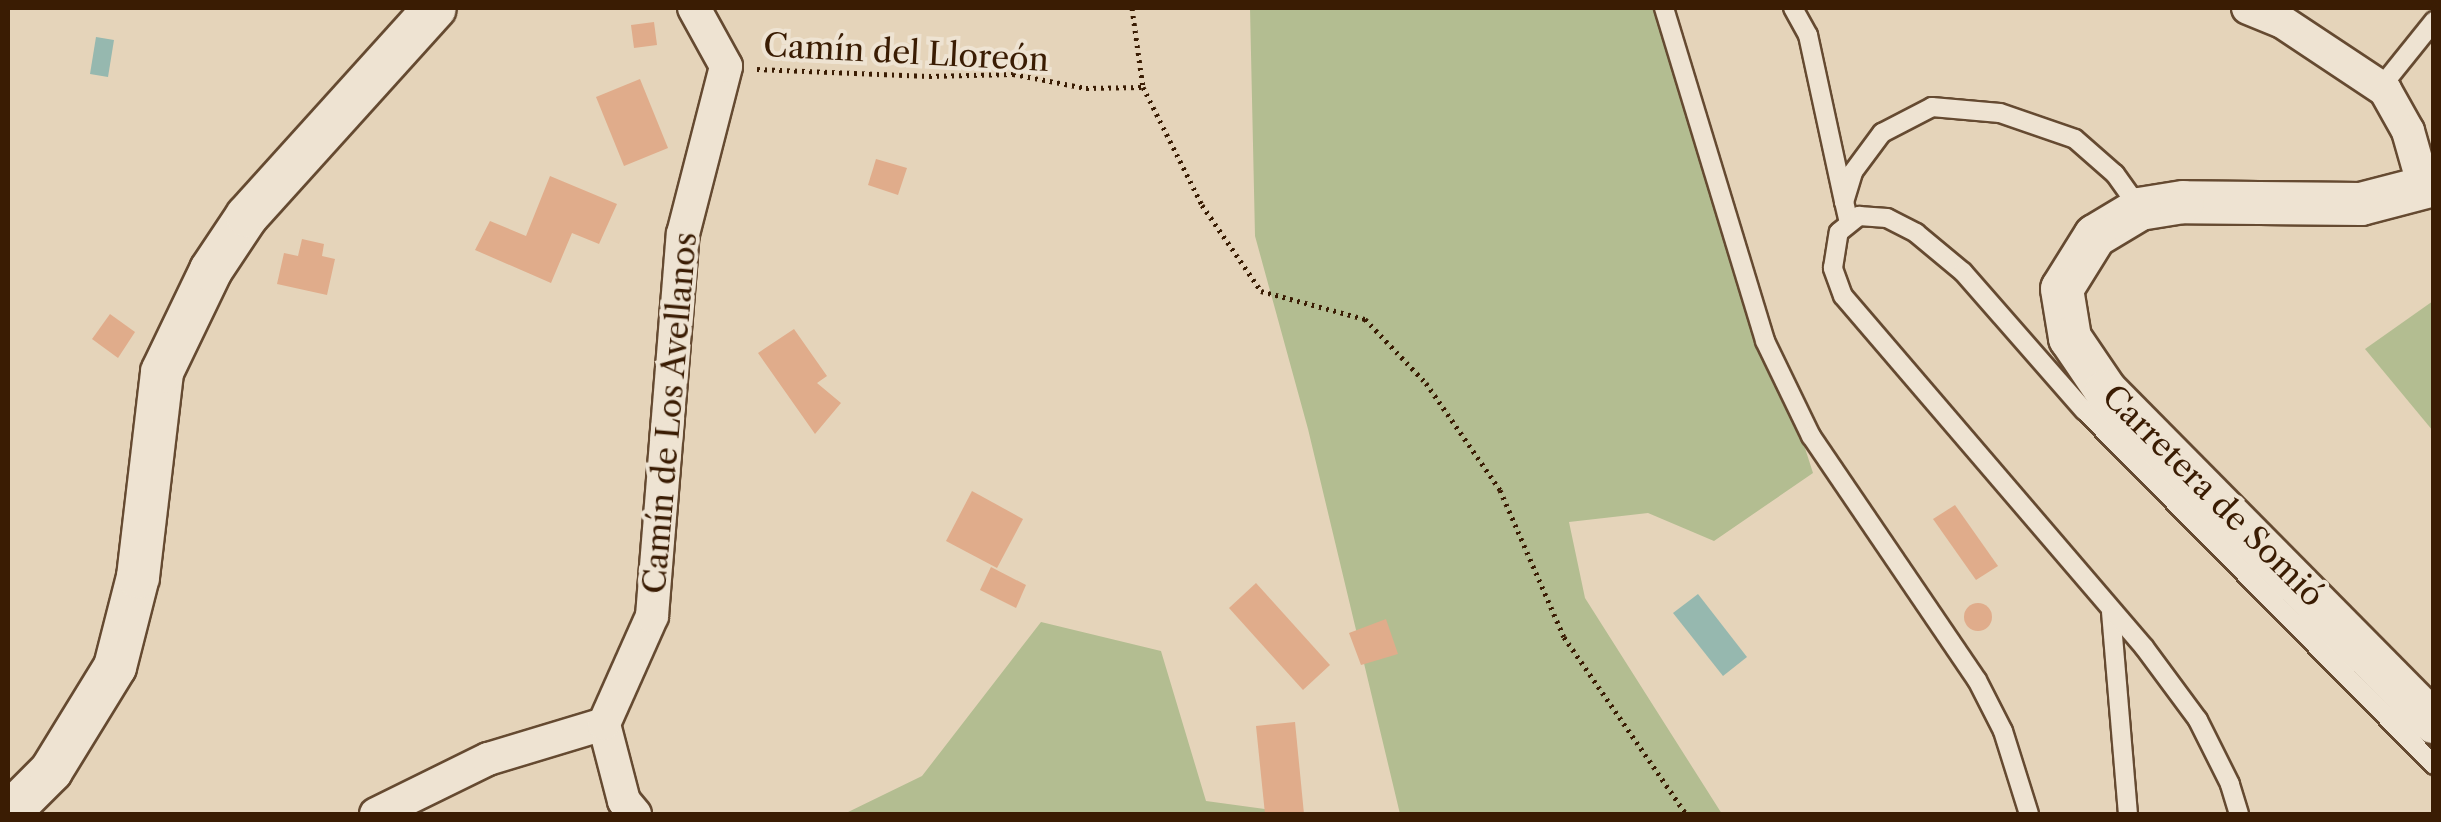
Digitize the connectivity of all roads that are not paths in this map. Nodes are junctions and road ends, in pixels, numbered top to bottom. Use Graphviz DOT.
graph roads {
  1 [pos="435,8"];
  2 [pos="694,8"];
  3 [pos="1664,8"];
  4 [pos="1793,8"];
  5 [pos="2248,8"];
  6 [pos="2434,21"];
  7 [pos="2381,87"];
  8 [pos="2429,186"];
  9 [pos="1844,202"];
  10 [pos="2140,209"];
  11 [pos="1849,223"];
  12 [pos="2111,612"];
  13 [pos="2434,722"];
  14 [pos="604,724"];
  15 [pos="2434,765"];
  16 [pos="8,814"];
  17 [pos="376,814"];
  18 [pos="635,814"];
  19 [pos="2028,814"];
  20 [pos="2128,814"];
  21 [pos="2239,814"];
  1 -- 16 [label="street"];
  2 -- 14 [label="street, Camín de Los Avellanos"];
  3 -- 19 [label="lane"];
  4 -- 9 [label="lane"];
  5 -- 7 [label="street"];
  6 -- 7 [label="lane"];
  7 -- 8 [label="street"];
  8 -- 10 [label="street, Carretera de Somió"];
  9 -- 10 [label="lane"];
  9 -- 11 [label="lane"];
  10 -- 13 [label="street, Carretera de Somió"];
  11 -- 12 [label="lane"];
  11 -- 15 [label="lane"];
  12 -- 20 [label="lane"];
  12 -- 21 [label="lane"];
  14 -- 17 [label="street"];
  14 -- 18 [label="street"];
}
